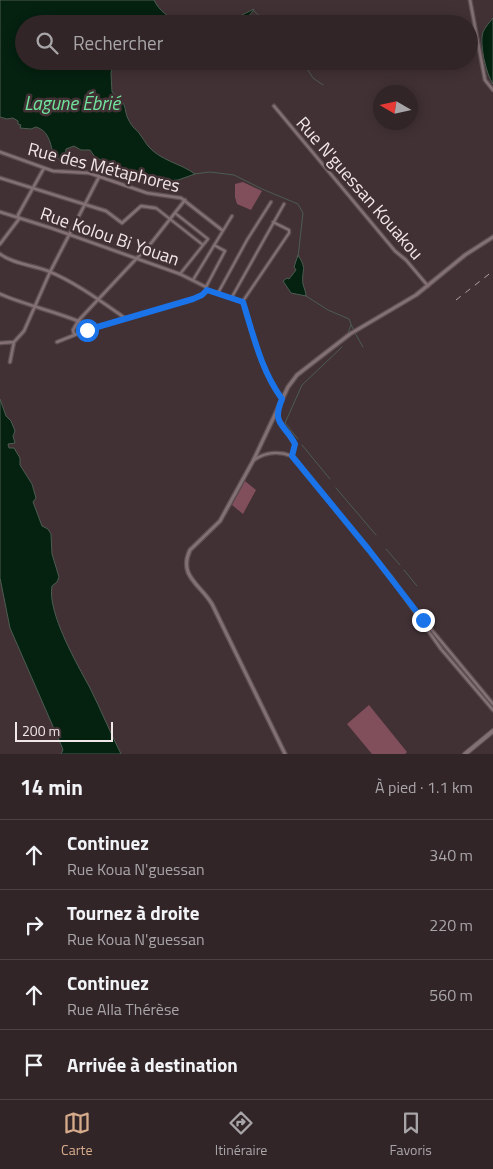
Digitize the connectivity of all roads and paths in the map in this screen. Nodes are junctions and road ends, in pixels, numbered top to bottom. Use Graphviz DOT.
graph roads {
  1 [pos="470,0"];
  2 [pos="473,15"];
  3 [pos="478,43"];
  4 [pos="493,90"];
  5 [pos="274,106"];
  6 [pos="0,152"];
  7 [pos="44,168"];
  8 [pos="100,175"];
  9 [pos="0,178"];
  10 [pos="33,189"];
  11 [pos="185,200"];
  12 [pos="270,202"];
  13 [pos="284,204"];
  14 [pos="84,205"];
  15 [pos="155,208"];
  16 [pos="0,212"];
  17 [pos="175,213"];
  18 [pos="232,216"];
  19 [pos="19,219"];
  20 [pos="170,219"];
  21 [pos="273,222"];
  22 [pos="222,230"];
  23 [pos="68,235"];
  24 [pos="493,237"];
  25 [pos="0,244"];
  26 [pos="203,245"];
  27 [pos="214,245"];
  28 [pos="0,254"];
  29 [pos="136,258"];
  30 [pos="50,272"];
  31 [pos="180,274"];
  32 [pos="193,280"];
  33 [pos="428,286"];
  34 [pos="206,288"];
  35 [pos="218,293"];
  36 [pos="0,294"];
  37 [pos="232,297"];
  38 [pos="98,299"];
  39 [pos="243,302"];
  40 [pos="34,306"];
  41 [pos="125,318"];
  42 [pos="78,320"];
  43 [pos="94,328"];
  44 [pos="74,334"];
  45 [pos="14,342"];
  46 [pos="57,342"];
  47 [pos="0,343"];
  48 [pos="10,362"];
  49 [pos="282,399"];
  50 [pos="277,411"];
  51 [pos="292,456"];
  52 [pos="253,461"];
  53 [pos="416,612"];
  54 [pos="493,704"];
  55 [pos="493,710"];
  56 [pos="493,731"];
  57 [pos="285,754"];
  58 [pos="465,754"];
  1 -- 2 [label="street"];
  3 -- 4 [label="street"];
  5 -- 33 [label="street, Rue N'guessan Kouakou"];
  6 -- 7 [label="street, Rue des Métaphores"];
  7 -- 8 [label="street, Rue des Métaphores"];
  7 -- 10 [label="street"];
  8 -- 11 [label="street, Rue des Métaphores"];
  8 -- 14 [label="street"];
  9 -- 10 [label="street"];
  10 -- 14 [label="street"];
  10 -- 19 [label="street"];
  11 -- 17 [label="street"];
  11 -- 22 [label="street, Rue des Métaphores"];
  12 -- 35 [label="street"];
  13 -- 21 [label="street"];
  14 -- 15 [label="street"];
  14 -- 23 [label="street"];
  15 -- 20 [label="street"];
  16 -- 19 [label="street, Rue Kolou Bi Youan"];
  17 -- 20 [label="street"];
  17 -- 26 [label="street"];
  18 -- 22 [label="street"];
  19 -- 23 [label="street, Rue Kolou Bi Youan"];
  19 -- 25 [label="street"];
  20 -- 26 [label="street"];
  20 -- 29 [label="street"];
  21 -- 37 [label="street"];
  21 -- 39 [label="street"];
  22 -- 27 [label="street"];
  23 -- 29 [label="street, Rue Kolou Bi Youan"];
  23 -- 30 [label="street"];
  24 -- 33 [label="street"];
  26 -- 31 [label="street"];
  27 -- 32 [label="street"];
  27 -- 34 [label="street"];
  28 -- 30 [label="street"];
  29 -- 31 [label="street, Rue Kolou Bi Youan"];
  29 -- 38 [label="street"];
  30 -- 38 [label="street"];
  30 -- 40 [label="street"];
  31 -- 32 [label="street, Rue Kolou Bi Youan"];
  32 -- 34 [label="street, Rue Kolou Bi Youan"];
  33 -- 49 [label="street"];
  34 -- 35 [label="street, Rue Kolou Bi Youan"];
  34 -- 41 [label="street"];
  35 -- 37 [label="street, Rue Kolou Bi Youan"];
  36 -- 40 [label="street"];
  37 -- 39 [label="street, Rue Kolou Bi Youan"];
  38 -- 41 [label="street"];
  38 -- 42 [label="street"];
  39 -- 49 [label="street"];
  40 -- 42 [label="street"];
  40 -- 45 [label="street"];
  41 -- 43 [label="street"];
  42 -- 43 [label="street"];
  42 -- 44 [label="street"];
  43 -- 44 [label="street"];
  44 -- 46 [label="street"];
  45 -- 47 [label="street"];
  45 -- 48 [label="street"];
  49 -- 50 [label="street"];
  50 -- 51 [label="street"];
  50 -- 52 [label="street"];
  51 -- 52 [label="street"];
  51 -- 53 [label="street"];
  52 -- 57 [label="street"];
  53 -- 54 [label="street"];
  53 -- 55 [label="street"];
  56 -- 58 [label="main road"];
}
